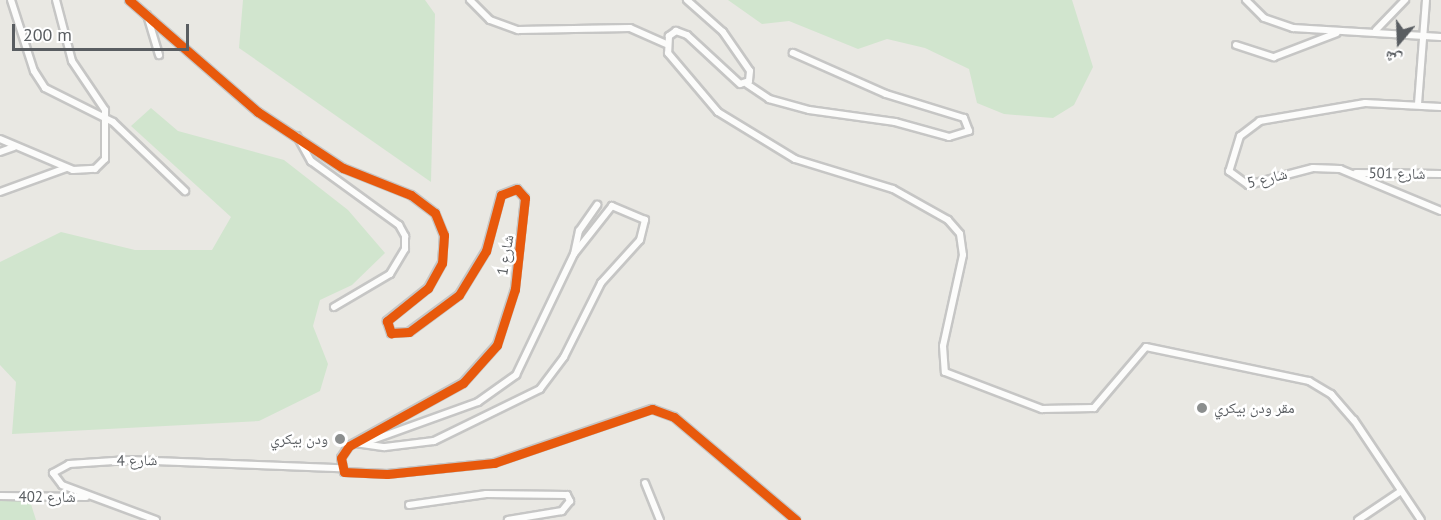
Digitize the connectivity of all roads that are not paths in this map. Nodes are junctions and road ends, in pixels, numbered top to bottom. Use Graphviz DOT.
graph roads {
  1 [pos="11,0"];
  2 [pos="56,0"];
  3 [pos="129,0"];
  4 [pos="470,0"];
  5 [pos="687,0"];
  6 [pos="1246,0"];
  7 [pos="1405,0"];
  8 [pos="1426,0"];
  9 [pos="147,15"];
  10 [pos="1376,30"];
  11 [pos="1340,31"];
  12 [pos="1419,35"];
  13 [pos="1441,37"];
  14 [pos="666,44"];
  15 [pos="1236,45"];
  16 [pos="793,53"];
  17 [pos="159,56"];
  18 [pos="747,84"];
  19 [pos="1418,104"];
  20 [pos="1441,107"];
  21 [pos="107,119"];
  22 [pos="297,136"];
  23 [pos="0,139"];
  24 [pos="14,147"];
  25 [pos="0,152"];
  26 [pos="67,168"];
  27 [pos="1352,173"];
  28 [pos="1441,174"];
  29 [pos="185,191"];
  30 [pos="0,192"];
  31 [pos="597,205"];
  32 [pos="1441,211"];
  33 [pos="574,254"];
  34 [pos="334,307"];
  35 [pos="358,444"];
  36 [pos="341,468"];
  37 [pos="645,483"];
  38 [pos="1401,491"];
  39 [pos="0,496"];
  40 [pos="94,497"];
  41 [pos="409,505"];
  42 [pos="156,520"];
  43 [pos="508,520"];
  44 [pos="660,520"];
  45 [pos="796,520"];
  46 [pos="1358,520"];
  47 [pos="1420,520"];
  1 -- 21 [label="street"];
  2 -- 21 [label="street"];
  3 -- 9 [label="street, شارع 1"];
  4 -- 14 [label="street"];
  5 -- 18 [label="street"];
  6 -- 11 [label="street"];
  7 -- 10 [label="street"];
  8 -- 12 [label="street"];
  9 -- 17 [label="street"];
  9 -- 22 [label="street, شارع 1"];
  10 -- 11 [label="street"];
  10 -- 12 [label="street"];
  11 -- 15 [label="street"];
  12 -- 13 [label="street"];
  12 -- 19 [label="street"];
  14 -- 18 [label="street"];
  14 -- 38 [label="street"];
  16 -- 18 [label="street"];
  19 -- 20 [label="street, شارع 5"];
  19 -- 27 [label="street, شارع 5"];
  21 -- 26 [label="street"];
  21 -- 29 [label="street"];
  22 -- 34 [label="street"];
  22 -- 35 [label="street, شارع 1"];
  23 -- 24 [label="street"];
  24 -- 25 [label="street"];
  24 -- 26 [label="street"];
  26 -- 30 [label="street"];
  27 -- 28 [label="street, شارع 501"];
  27 -- 32 [label="street, شارع 5"];
  31 -- 33 [label="street"];
  33 -- 35 [label="street"];
  33 -- 35 [label="street"];
  35 -- 36 [label="street"];
  36 -- 40 [label="street, شارع 4"];
  36 -- 45 [label="street"];
  37 -- 44 [label="street"];
  38 -- 46 [label="street"];
  38 -- 47 [label="street"];
  39 -- 40 [label="street, شارع 402"];
  40 -- 42 [label="street, شارع 4"];
  41 -- 43 [label="street"];
}
